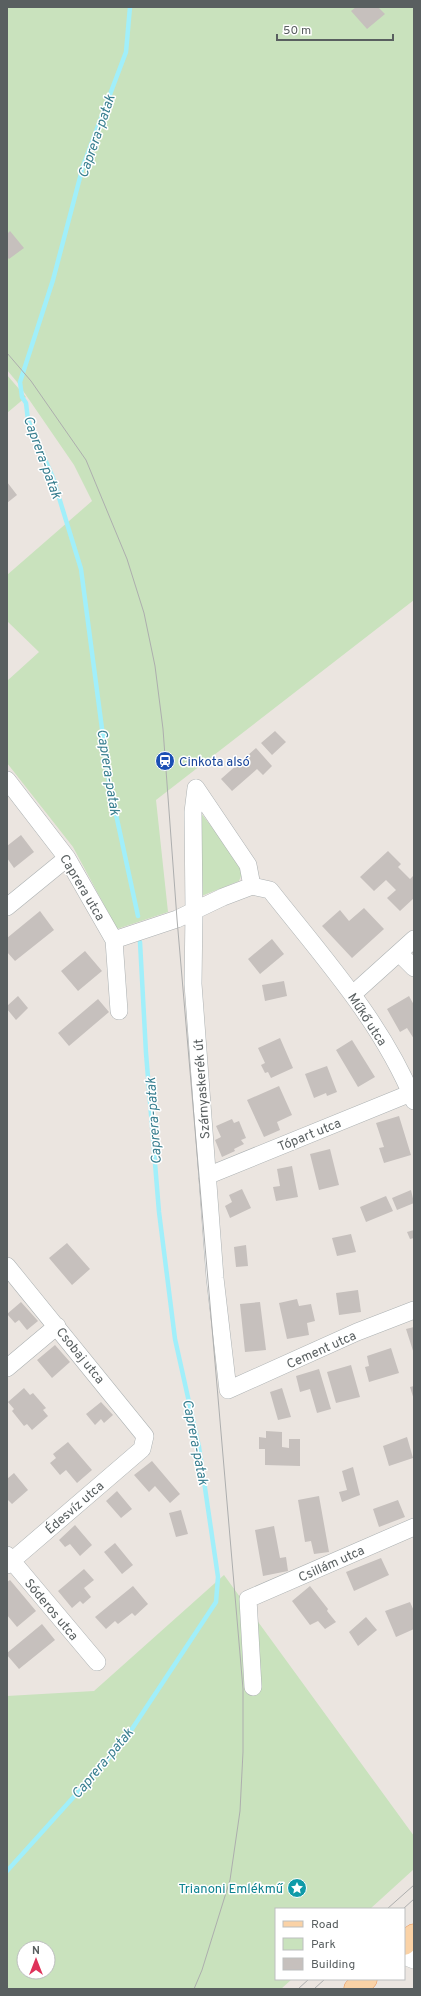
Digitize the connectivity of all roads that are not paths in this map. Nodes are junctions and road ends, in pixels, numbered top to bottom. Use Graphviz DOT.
graph roads {
  1 [pos="7,780"];
  2 [pos="68,858"];
  3 [pos="252,886"];
  4 [pos="7,907"];
  5 [pos="194,912"];
  6 [pos="414,939"];
  7 [pos="114,940"];
  8 [pos="399,953"];
  9 [pos="414,968"];
  10 [pos="352,994"];
  11 [pos="119,1011"];
  12 [pos="412,1097"];
  13 [pos="207,1176"];
  14 [pos="7,1266"];
  15 [pos="414,1310"];
  16 [pos="57,1326"];
  17 [pos="7,1368"];
  18 [pos="228,1390"];
  19 [pos="142,1449"];
  20 [pos="414,1527"];
  21 [pos="9,1561"];
  22 [pos="97,1662"];
  23 [pos="253,1687"];
  24 [pos="414,1935"];
  25 [pos="405,1943"];
  26 [pos="365,1980"];
  27 [pos="355,1989"];
  1 -- 2 [label="street, Caprera utca"];
  2 -- 4 [label="street"];
  2 -- 7 [label="street, Caprera utca"];
  3 -- 5 [label="street"];
  3 -- 5 [label="street, Szárnyaskerék út"];
  3 -- 10 [label="street, Műkő utca"];
  5 -- 7 [label="street"];
  5 -- 13 [label="street, Szárnyaskerék út"];
  6 -- 8 [label="street"];
  7 -- 11 [label="street, Caprera utca"];
  8 -- 9 [label="street"];
  8 -- 10 [label="street"];
  10 -- 12 [label="street, Műkő utca"];
  12 -- 13 [label="street, Tópart utca"];
  13 -- 18 [label="street, Szárnyaskerék út"];
  14 -- 16 [label="street, Csobaj utca"];
  15 -- 18 [label="street, Cement utca"];
  16 -- 17 [label="street"];
  16 -- 19 [label="street, Csobaj utca"];
  19 -- 21 [label="street, Édesvíz utca"];
  20 -- 23 [label="street, Csillám utca"];
  21 -- 22 [label="street, Sóderos utca"];
  24 -- 25 [label="main road"];
  26 -- 27 [label="main road"];
}
